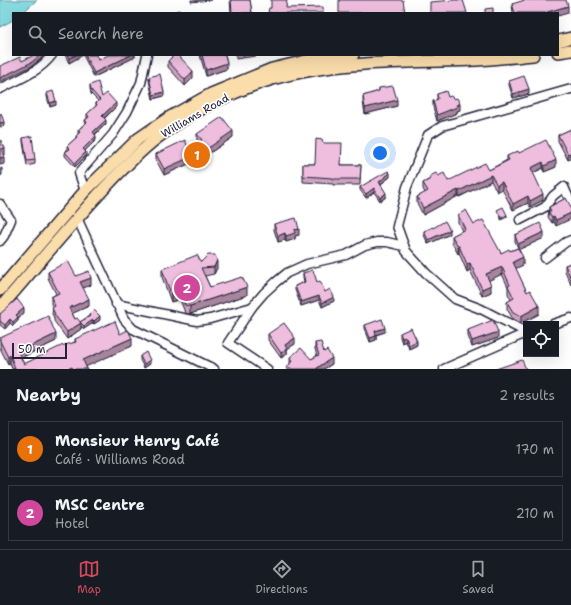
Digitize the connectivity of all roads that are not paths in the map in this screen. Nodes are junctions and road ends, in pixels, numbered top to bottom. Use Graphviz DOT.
graph roads {
  1 [pos="571,38"];
  2 [pos="559,41"];
  3 [pos="571,50"];
  4 [pos="559,52"];
  5 [pos="51,56"];
  6 [pos="147,56"];
  7 [pos="343,56"];
  8 [pos="522,56"];
  9 [pos="0,89"];
  10 [pos="571,89"];
  11 [pos="85,191"];
  12 [pos="571,202"];
  13 [pos="0,204"];
  14 [pos="77,218"];
  15 [pos="520,220"];
  16 [pos="571,240"];
  17 [pos="0,241"];
  18 [pos="404,246"];
  19 [pos="545,258"];
  20 [pos="0,290"];
  21 [pos="116,304"];
  22 [pos="252,307"];
  23 [pos="0,308"];
  24 [pos="571,318"];
  25 [pos="559,322"];
  26 [pos="523,331"];
  27 [pos="523,334"];
  28 [pos="204,367"];
  29 [pos="214,369"];
  30 [pos="267,369"];
  31 [pos="444,369"];
  1 -- 2 [label="main road"];
  3 -- 4 [label="main road"];
  5 -- 9 [label="street"];
  6 -- 11 [label="street"];
  7 -- 11 [label="main road, Williams Road"];
  8 -- 14 [label="main road, Williams Road"];
  10 -- 18 [label="street"];
  11 -- 20 [label="main road, Williams Road"];
  12 -- 15 [label="street"];
  13 -- 17 [label="street"];
  14 -- 21 [label="street"];
  14 -- 23 [label="main road, Williams Road"];
  16 -- 19 [label="street"];
  18 -- 22 [label="street"];
  18 -- 26 [label="street"];
  21 -- 22 [label="street"];
  21 -- 28 [label="street"];
  22 -- 30 [label="street"];
  24 -- 25 [label="street"];
  27 -- 31 [label="street"];
  28 -- 29 [label="street"];
}
